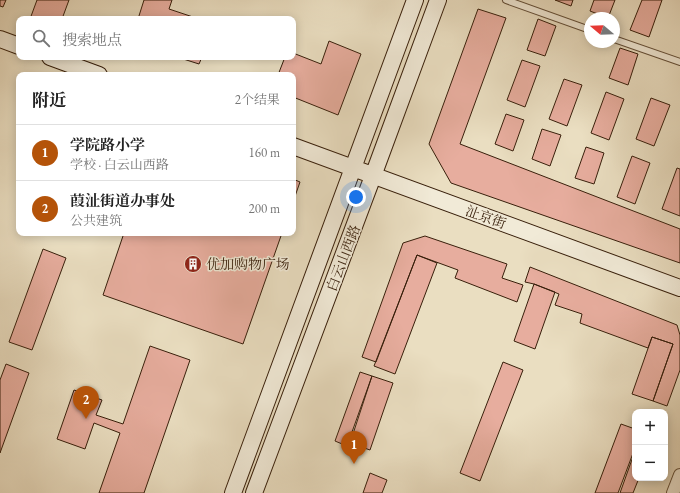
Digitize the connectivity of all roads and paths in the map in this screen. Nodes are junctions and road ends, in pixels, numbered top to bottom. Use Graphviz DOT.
graph roads {
  1 [pos="415,0"];
  2 [pos="438,0"];
  3 [pos="506,0"];
  4 [pos="584,28"];
  5 [pos="0,39"];
  6 [pos="620,40"];
  7 [pos="16,45"];
  8 [pos="58,60"];
  9 [pos="680,62"];
  10 [pos="91,72"];
  11 [pos="296,147"];
  12 [pos="353,168"];
  13 [pos="373,176"];
  14 [pos="680,288"];
  15 [pos="680,475"];
  16 [pos="234,493"];
  17 [pos="254,493"];
  18 [pos="673,493"];
  1 -- 12 [label="main road, 白云山西路"];
  2 -- 13 [label="main road, 白云山西路"];
  3 -- 4 [label="lane"];
  5 -- 7 [label="main road"];
  6 -- 9 [label="lane"];
  8 -- 10 [label="main road"];
  11 -- 12 [label="main road, 沚京街"];
  12 -- 13 [label="main road, 沚京街"];
  12 -- 16 [label="main road, 白云山西路"];
  13 -- 14 [label="main road, 沚京街"];
  13 -- 17 [label="main road, 白云山西路"];
  15 -- 18 [label="street"];
}
